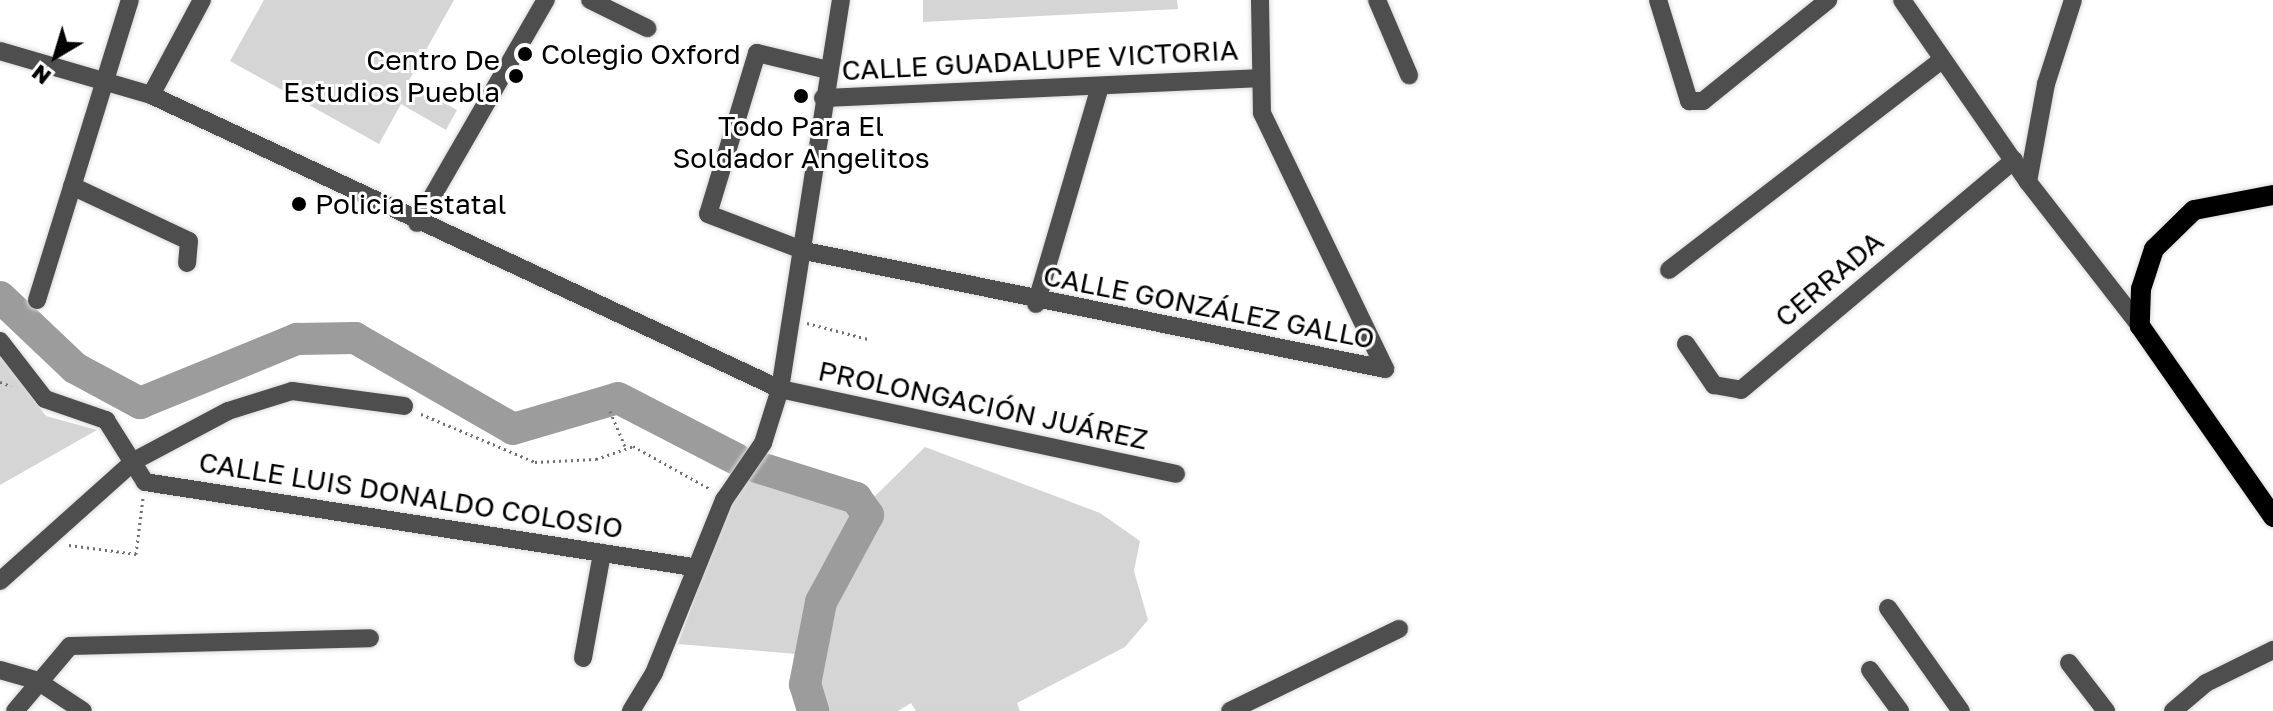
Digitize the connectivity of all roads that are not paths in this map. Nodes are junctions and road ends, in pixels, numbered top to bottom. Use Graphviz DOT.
graph roads {
  1 [pos="130,0"];
  2 [pos="202,0"];
  3 [pos="546,0"];
  4 [pos="590,0"];
  5 [pos="841,0"];
  6 [pos="1260,0"];
  7 [pos="1377,0"];
  8 [pos="1658,0"];
  9 [pos="1828,0"];
  10 [pos="1902,0"];
  11 [pos="2073,0"];
  12 [pos="647,28"];
  13 [pos="0,51"];
  14 [pos="1942,60"];
  15 [pos="828,70"];
  16 [pos="1409,75"];
  17 [pos="1259,78"];
  18 [pos="103,83"];
  19 [pos="1100,87"];
  20 [pos="151,95"];
  21 [pos="823,98"];
  22 [pos="2014,160"];
  23 [pos="2028,182"];
  24 [pos="72,186"];
  25 [pos="2273,195"];
  26 [pos="417,223"];
  27 [pos="805,251"];
  28 [pos="187,263"];
  29 [pos="1669,270"];
  30 [pos="37,300"];
  31 [pos="1036,304"];
  32 [pos="2140,326"];
  33 [pos="0,341"];
  34 [pos="1686,344"];
  35 [pos="780,389"];
  36 [pos="404,406"];
  37 [pos="134,461"];
  38 [pos="1176,474"];
  39 [pos="2273,517"];
  40 [pos="602,553"];
  41 [pos="693,567"];
  42 [pos="0,581"];
  43 [pos="1888,608"];
  44 [pos="1399,629"];
  45 [pos="370,638"];
  46 [pos="2273,650"];
  47 [pos="583,658"];
  48 [pos="2069,663"];
  49 [pos="0,670"];
  50 [pos="1870,670"];
  51 [pos="36,680"];
  52 [pos="15,711"];
  53 [pos="83,711"];
  54 [pos="631,711"];
  55 [pos="1230,711"];
  56 [pos="1900,711"];
  57 [pos="1961,711"];
  58 [pos="2106,711"];
  59 [pos="2173,711"];
  1 -- 18 [label="street"];
  2 -- 20 [label="street"];
  3 -- 26 [label="street"];
  4 -- 12 [label="street"];
  5 -- 15 [label="street"];
  6 -- 17 [label="street"];
  7 -- 16 [label="street"];
  8 -- 9 [label="street"];
  10 -- 14 [label="street"];
  11 -- 23 [label="street"];
  13 -- 18 [label="street, PROLONGACIÓN JUÁREZ"];
  14 -- 22 [label="street"];
  14 -- 29 [label="street"];
  15 -- 21 [label="street"];
  15 -- 27 [label="street, CALLE GONZÁLEZ GALLO"];
  17 -- 19 [label="street, CALLE GUADALUPE VICTORIA"];
  17 -- 31 [label="street, CALLE GONZÁLEZ GALLO"];
  18 -- 20 [label="street, PROLONGACIÓN JUÁREZ"];
  18 -- 24 [label="street"];
  19 -- 21 [label="street, CALLE GUADALUPE VICTORIA"];
  19 -- 31 [label="street"];
  20 -- 26 [label="street, PROLONGACIÓN JUÁREZ"];
  21 -- 27 [label="street"];
  22 -- 23 [label="street"];
  22 -- 34 [label="street, CERRADA"];
  23 -- 32 [label="street"];
  24 -- 28 [label="street"];
  24 -- 30 [label="street"];
  25 -- 32 [label="main road"];
  26 -- 35 [label="street, PROLONGACIÓN JUÁREZ"];
  27 -- 31 [label="street, CALLE GONZÁLEZ GALLO"];
  27 -- 35 [label="street"];
  32 -- 39 [label="main road"];
  33 -- 37 [label="street"];
  35 -- 38 [label="street, PROLONGACIÓN JUÁREZ"];
  35 -- 41 [label="street"];
  36 -- 37 [label="street, CALLE LUIS DONALDO COLOSIO"];
  37 -- 40 [label="street, CALLE LUIS DONALDO COLOSIO"];
  37 -- 42 [label="street, CALLE LUIS DONALDO COLOSIO"];
  40 -- 41 [label="street, CALLE LUIS DONALDO COLOSIO"];
  40 -- 47 [label="street"];
  41 -- 54 [label="street"];
  43 -- 57 [label="street"];
  44 -- 55 [label="street"];
  45 -- 51 [label="street"];
  46 -- 59 [label="street"];
  48 -- 58 [label="street"];
  49 -- 51 [label="street"];
  50 -- 56 [label="street"];
  51 -- 52 [label="street"];
  51 -- 53 [label="street"];
}
